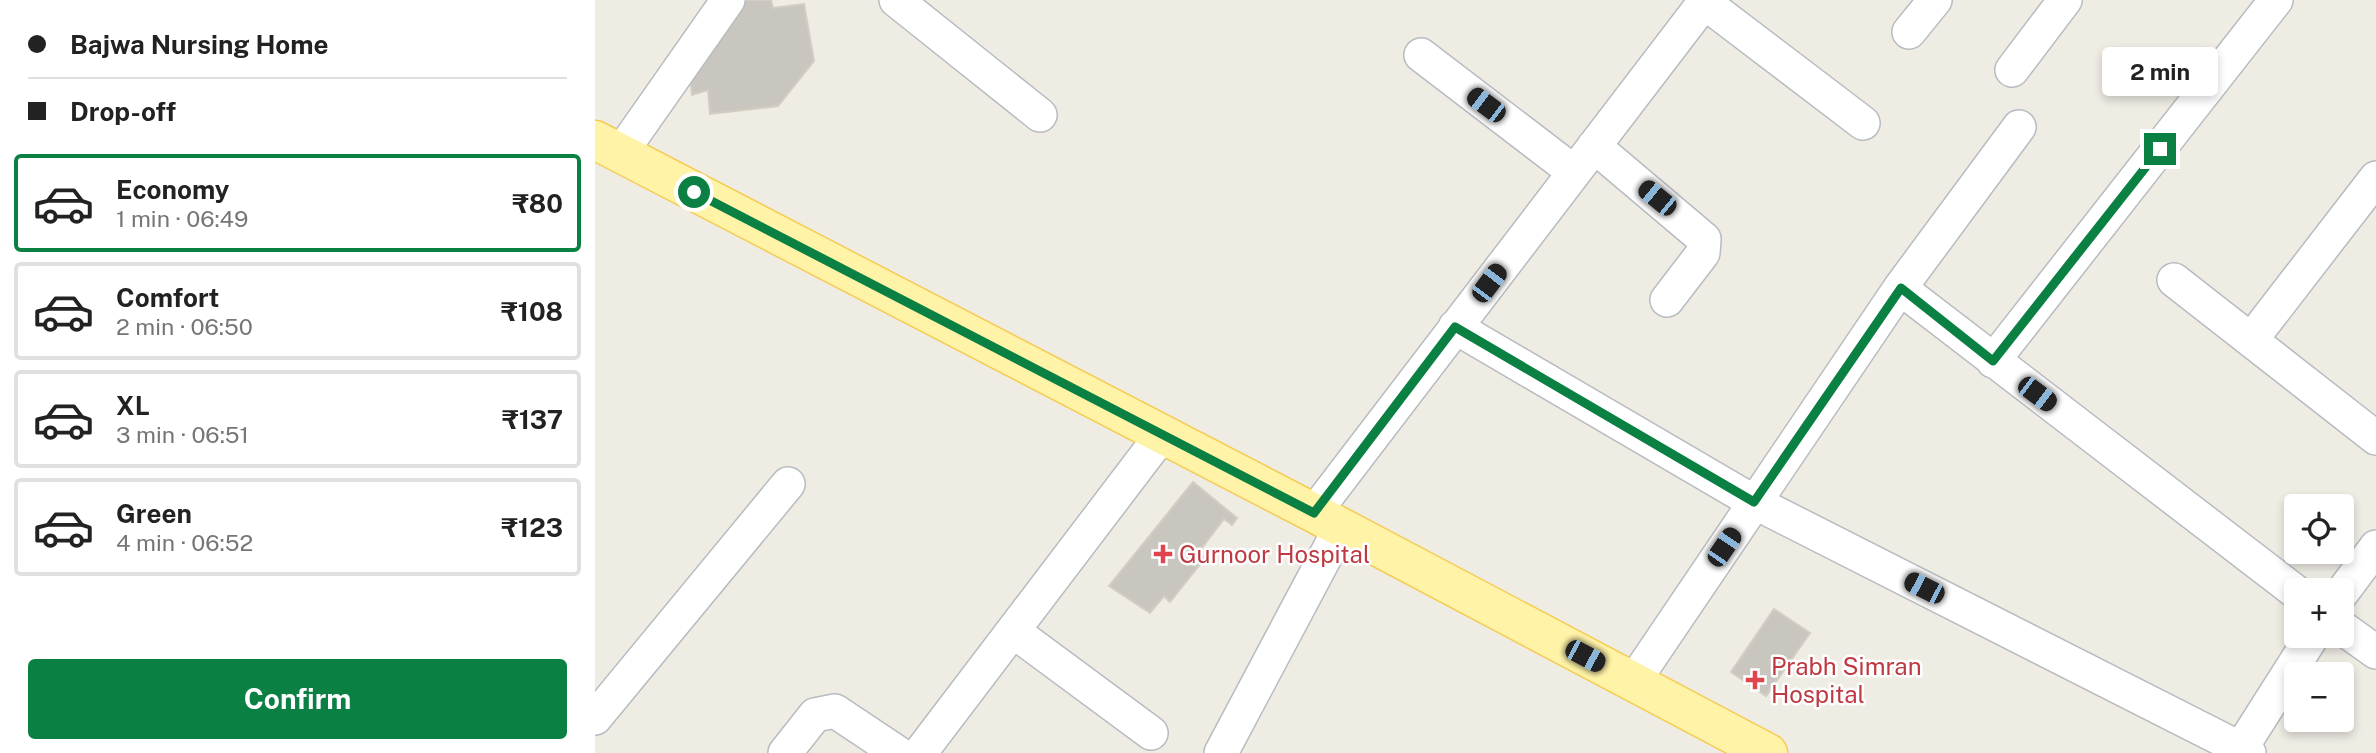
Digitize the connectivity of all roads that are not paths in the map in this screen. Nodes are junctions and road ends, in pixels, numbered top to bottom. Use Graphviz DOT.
graph roads {
  1 [pos="728,0"];
  2 [pos="896,0"];
  3 [pos="1935,0"];
  4 [pos="2065,0"];
  5 [pos="2276,0"];
  6 [pos="1705,1"];
  7 [pos="1909,32"];
  8 [pos="1421,55"];
  9 [pos="2012,70"];
  10 [pos="1041,115"];
  11 [pos="1863,123"];
  12 [pos="2019,127"];
  13 [pos="608,147"];
  14 [pos="1584,159"];
  15 [pos="2376,178"];
  16 [pos="2174,280"];
  17 [pos="1901,288"];
  18 [pos="1667,300"];
  19 [pos="1455,327"];
  20 [pos="2251,341"];
  21 [pos="1993,361"];
  22 [pos="1161,436"];
  23 [pos="2376,438"];
  24 [pos="787,485"];
  25 [pos="1754,502"];
  26 [pos="1328,520"];
  27 [pos="2376,547"];
  28 [pos="2353,578"];
  29 [pos="2284,583"];
  30 [pos="1013,631"];
  31 [pos="2354,636"];
  32 [pos="2305,648"];
  33 [pos="2376,652"];
  34 [pos="1634,681"];
  35 [pos="595,718"];
  36 [pos="1151,733"];
  37 [pos="2243,752"];
  38 [pos="785,753"];
  39 [pos="898,753"];
  40 [pos="920,753"];
  41 [pos="1221,753"];
  42 [pos="1768,753"];
  1 -- 13 [label="street"];
  2 -- 10 [label="street"];
  3 -- 7 [label="street"];
  4 -- 9 [label="street"];
  5 -- 21 [label="street"];
  6 -- 11 [label="street"];
  6 -- 14 [label="street"];
  8 -- 14 [label="street"];
  12 -- 17 [label="street"];
  13 -- 22 [label="main road"];
  14 -- 18 [label="street"];
  14 -- 19 [label="street"];
  15 -- 20 [label="street"];
  16 -- 20 [label="street"];
  17 -- 21 [label="street"];
  17 -- 25 [label="street"];
  19 -- 25 [label="street"];
  19 -- 26 [label="street"];
  20 -- 23 [label="street"];
  21 -- 29 [label="street"];
  22 -- 26 [label="main road"];
  22 -- 30 [label="street"];
  24 -- 35 [label="street"];
  25 -- 34 [label="street"];
  25 -- 37 [label="street"];
  26 -- 34 [label="main road"];
  26 -- 41 [label="street"];
  27 -- 28 [label="street"];
  30 -- 36 [label="street"];
  30 -- 40 [label="street"];
  31 -- 33 [label="street"];
  32 -- 37 [label="street"];
  34 -- 42 [label="main road"];
  38 -- 39 [label="street"];
}
